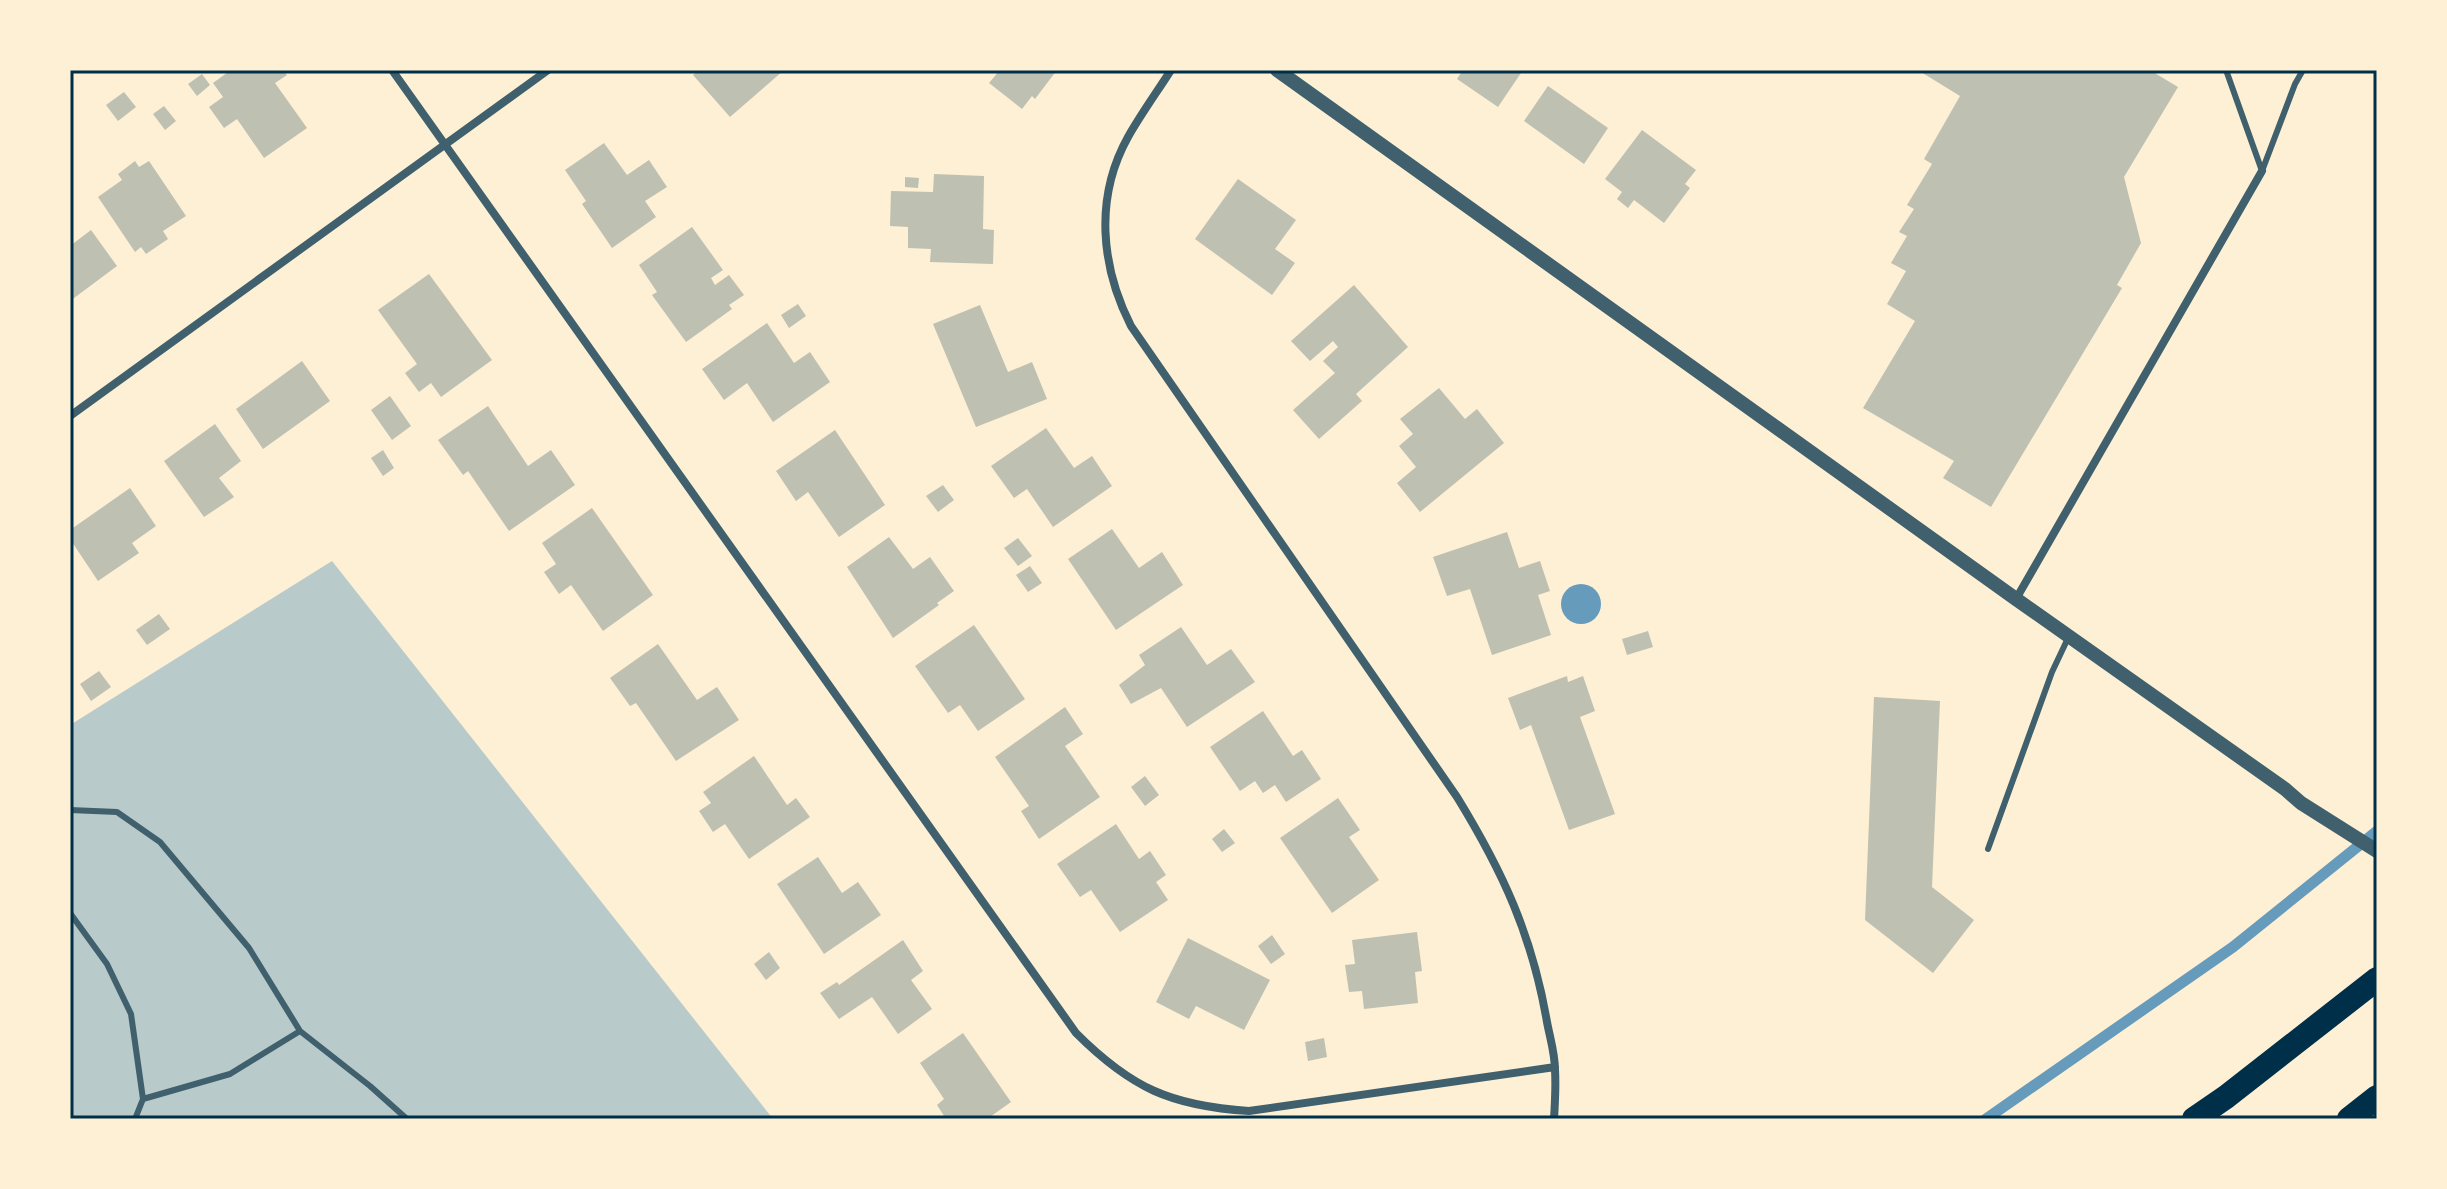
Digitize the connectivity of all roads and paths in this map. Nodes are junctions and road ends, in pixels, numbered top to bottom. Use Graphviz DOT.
graph roads {
  1 [pos="392,70"];
  2 [pos="548,70"];
  3 [pos="1171,70"];
  4 [pos="1277,70"];
  5 [pos="2226,70"];
  6 [pos="2303,70"];
  7 [pos="446,144"];
  8 [pos="2262,171"];
  9 [pos="70,416"];
  10 [pos="2016,599"];
  11 [pos="2069,636"];
  12 [pos="70,810"];
  13 [pos="1988,849"];
  14 [pos="2377,851"];
  15 [pos="70,913"];
  16 [pos="2377,979"];
  17 [pos="300,1031"];
  18 [pos="1555,1067"];
  19 [pos="2377,1097"];
  20 [pos="143,1099"];
  21 [pos="135,1119"];
  22 [pos="407,1119"];
  23 [pos="1554,1119"];
  24 [pos="2194,1119"];
  25 [pos="2349,1119"];
  1 -- 7 [label="street"];
  2 -- 7 [label="street"];
  3 -- 18 [label="street"];
  4 -- 10 [label="street"];
  5 -- 8 [label="lane"];
  6 -- 8 [label="lane"];
  7 -- 9 [label="street"];
  7 -- 18 [label="street"];
  8 -- 10 [label="street"];
  10 -- 11 [label="street"];
  11 -- 13 [label="lane"];
  11 -- 14 [label="street"];
  12 -- 17 [label="lane"];
  15 -- 20 [label="lane"];
  16 -- 24 [label="highway"];
  17 -- 20 [label="lane"];
  17 -- 22 [label="lane"];
  18 -- 23 [label="street"];
  19 -- 25 [label="highway"];
  20 -- 21 [label="lane"];
}
